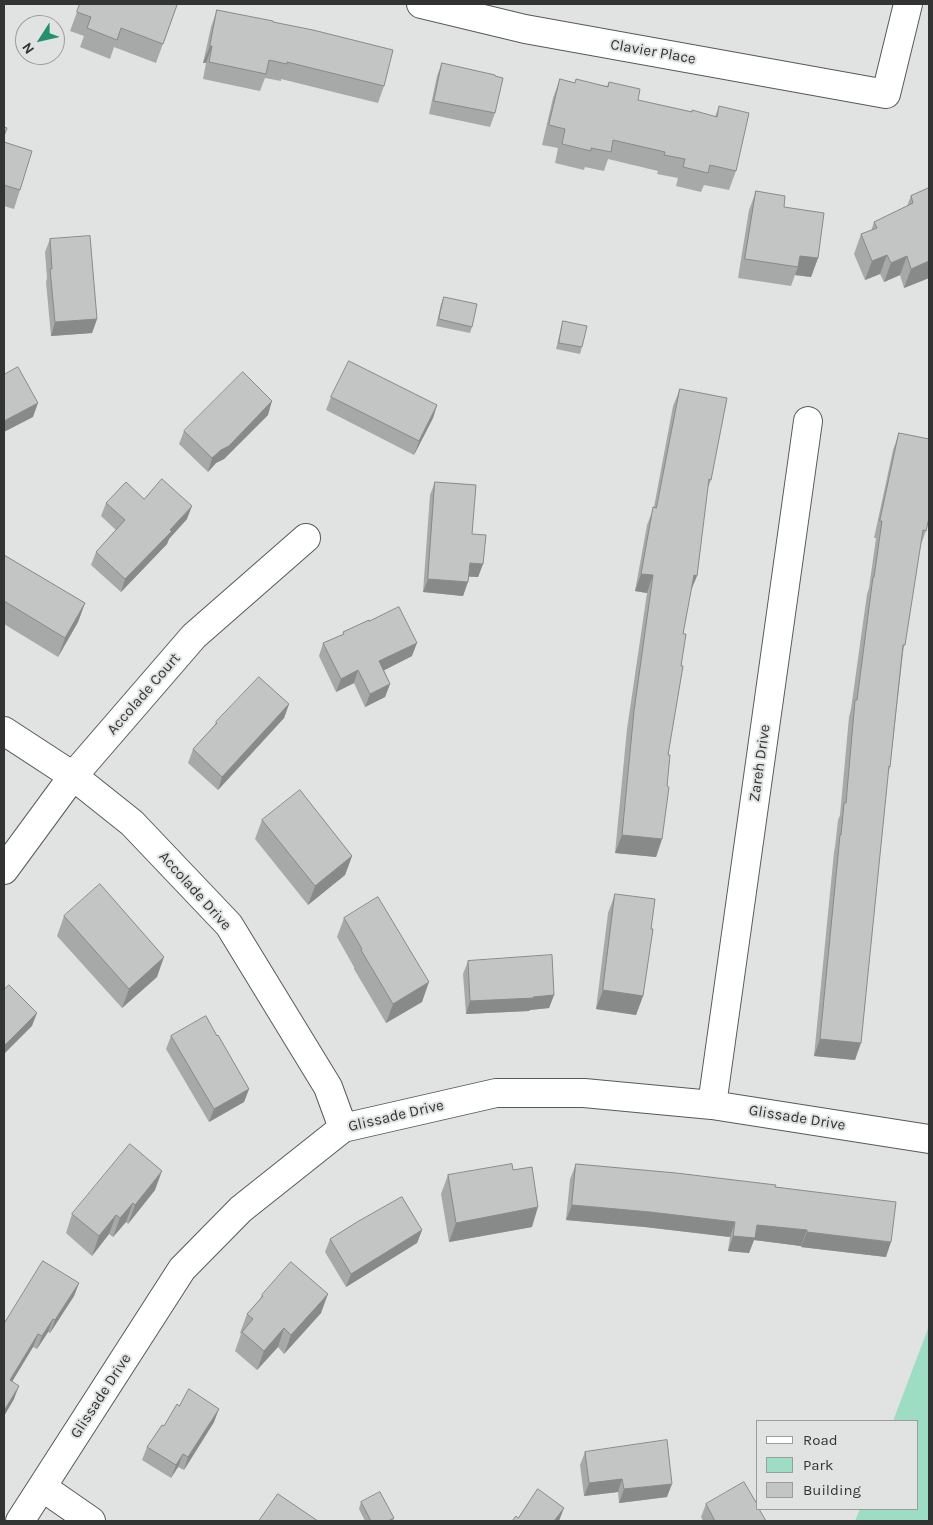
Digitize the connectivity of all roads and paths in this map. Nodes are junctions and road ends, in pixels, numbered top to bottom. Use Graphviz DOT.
graph roads {
  1 [pos="421,4"];
  2 [pos="908,4"];
  3 [pos="808,421"];
  4 [pos="306,538"];
  5 [pos="4,731"];
  6 [pos="73,776"];
  7 [pos="4,870"];
  8 [pos="712,1105"];
  9 [pos="344,1128"];
  10 [pos="929,1139"];
  11 [pos="42,1487"];
  12 [pos="20,1521"];
  13 [pos="90,1521"];
  1 -- 2 [label="street, Clavier Place"];
  3 -- 8 [label="street, Zareh Drive"];
  4 -- 6 [label="street, Accolade Court"];
  5 -- 6 [label="street, Accolade Drive"];
  6 -- 7 [label="street, Accolade Court"];
  6 -- 9 [label="street, Accolade Drive"];
  8 -- 9 [label="street, Glissade Drive"];
  8 -- 10 [label="street, Glissade Drive"];
  9 -- 11 [label="street, Glissade Drive"];
  11 -- 12 [label="street, Glissade Drive"];
  11 -- 13 [label="street"];
}
